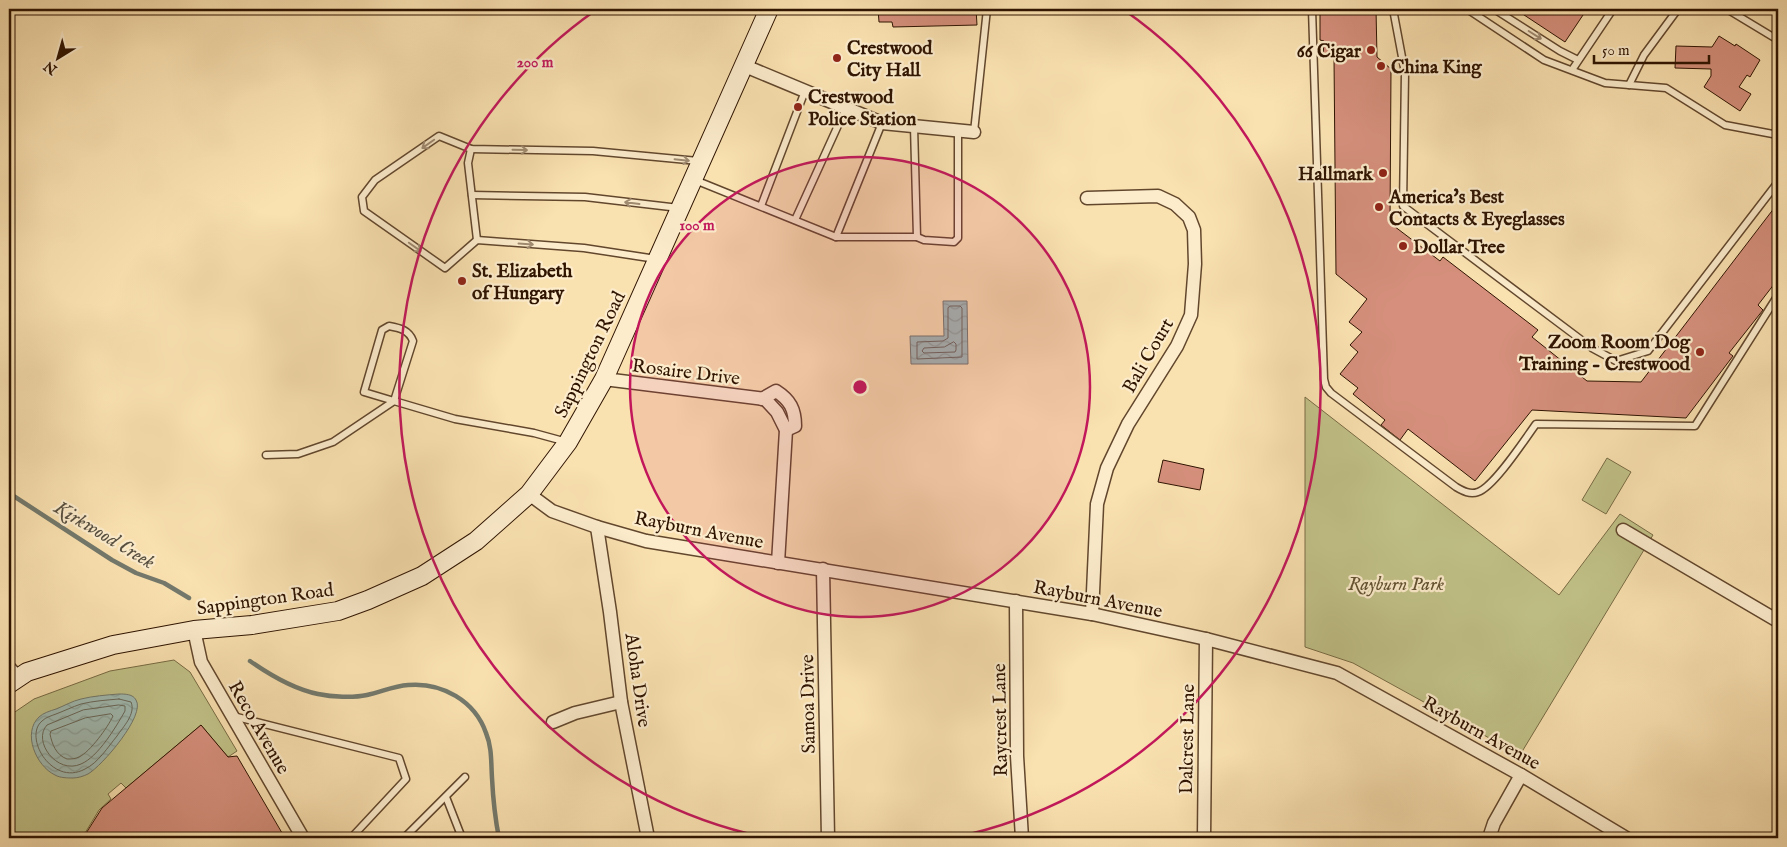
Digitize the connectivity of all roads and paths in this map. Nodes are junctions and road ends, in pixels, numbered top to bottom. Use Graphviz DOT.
graph roads {
  1 [pos="769,9"];
  2 [pos="987,9"];
  3 [pos="1312,9"];
  4 [pos="1394,9"];
  5 [pos="1467,9"];
  6 [pos="1494,9"];
  7 [pos="1613,9"];
  8 [pos="1678,9"];
  9 [pos="1722,9"];
  10 [pos="1778,40"];
  11 [pos="1578,60"];
  12 [pos="745,66"];
  13 [pos="1572,70"];
  14 [pos="1629,85"];
  15 [pos="805,91"];
  16 [pos="846,108"];
  17 [pos="882,123"];
  18 [pos="914,126"];
  19 [pos="958,130"];
  20 [pos="974,132"];
  21 [pos="1778,135"];
  22 [pos="471,149"];
  23 [pos="702,162"];
  24 [pos="694,179"];
  25 [pos="1778,182"];
  26 [pos="472,195"];
  27 [pos="1087,198"];
  28 [pos="761,206"];
  29 [pos="680,209"];
  30 [pos="795,220"];
  31 [pos="836,237"];
  32 [pos="917,237"];
  33 [pos="477,240"];
  34 [pos="657,259"];
  35 [pos="1778,295"];
  36 [pos="604,379"];
  37 [pos="394,401"];
  38 [pos="568,442"];
  39 [pos="266,455"];
  40 [pos="529,494"];
  41 [pos="597,527"];
  42 [pos="1623,530"];
  43 [pos="778,563"];
  44 [pos="823,569"];
  45 [pos="1016,601"];
  46 [pos="1092,614"];
  47 [pos="1778,621"];
  48 [pos="194,630"];
  49 [pos="1206,639"];
  50 [pos="9,663"];
  51 [pos="15,680"];
  52 [pos="621,702"];
  53 [pos="231,716"];
  54 [pos="554,722"];
  55 [pos="1521,775"];
  56 [pos="465,777"];
  57 [pos="446,796"];
  58 [pos="303,838"];
  59 [pos="351,838"];
  60 [pos="404,838"];
  61 [pos="462,838"];
  62 [pos="648,838"];
  63 [pos="828,838"];
  64 [pos="1022,838"];
  65 [pos="1204,838"];
  66 [pos="1489,838"];
  67 [pos="1626,838"];
  1 -- 12 [label="main road, Sappington Road"];
  2 -- 20 [label="lane"];
  3 -- 35 [label="lane"];
  4 -- 25 [label="lane"];
  5 -- 13 [label="lane"];
  6 -- 11 [label="lane, one-way"];
  7 -- 11 [label="lane"];
  8 -- 14 [label="lane"];
  9 -- 10 [label="lane"];
  11 -- 13 [label="lane"];
  12 -- 15 [label="street"];
  12 -- 23 [label="main road, Sappington Road"];
  13 -- 14 [label="lane"];
  14 -- 21 [label="lane"];
  15 -- 16 [label="street"];
  15 -- 28 [label="lane"];
  16 -- 17 [label="street"];
  16 -- 30 [label="lane"];
  17 -- 18 [label="street"];
  17 -- 31 [label="lane"];
  18 -- 19 [label="street"];
  18 -- 32 [label="lane"];
  19 -- 20 [label="street"];
  19 -- 32 [label="lane"];
  22 -- 23 [label="lane, one-way"];
  22 -- 26 [label="lane"];
  22 -- 33 [label="lane, one-way"];
  23 -- 24 [label="main road, Sappington Road"];
  24 -- 28 [label="lane"];
  24 -- 29 [label="main road, Sappington Road"];
  29 -- 26 [label="lane, one-way"];
  26 -- 33 [label="lane"];
  27 -- 46 [label="street, Bali Court"];
  28 -- 30 [label="lane"];
  29 -- 34 [label="main road, Sappington Road"];
  30 -- 31 [label="lane"];
  31 -- 32 [label="lane"];
  33 -- 34 [label="lane, one-way"];
  34 -- 36 [label="main road, Sappington Road"];
  36 -- 38 [label="main road, Sappington Road"];
  36 -- 43 [label="street, Rosaire Drive"];
  37 -- 37 [label="lane"];
  37 -- 38 [label="lane"];
  37 -- 39 [label="lane"];
  38 -- 40 [label="main road, Sappington Road"];
  40 -- 41 [label="street, Rayburn Avenue"];
  40 -- 48 [label="main road, Sappington Road"];
  41 -- 43 [label="street, Rayburn Avenue"];
  41 -- 52 [label="street, Aloha Drive"];
  42 -- 47 [label="street"];
  43 -- 44 [label="street, Rayburn Avenue"];
  44 -- 45 [label="street, Rayburn Avenue"];
  44 -- 63 [label="street, Samoa Drive"];
  45 -- 46 [label="street, Rayburn Avenue"];
  45 -- 64 [label="street, Raycrest Lane"];
  46 -- 49 [label="street, Rayburn Avenue"];
  48 -- 51 [label="main road, Sappington Road"];
  48 -- 53 [label="street, Reco Avenue"];
  49 -- 55 [label="street, Rayburn Avenue"];
  49 -- 65 [label="street, Dalcrest Lane"];
  50 -- 51 [label="lane"];
  52 -- 54 [label="street"];
  52 -- 62 [label="street, Aloha Drive"];
  53 -- 58 [label="street, Reco Avenue"];
  53 -- 59 [label="lane"];
  55 -- 66 [label="street"];
  55 -- 67 [label="street, Rayburn Avenue"];
  56 -- 57 [label="lane"];
  57 -- 60 [label="lane"];
  57 -- 61 [label="lane"];
}
